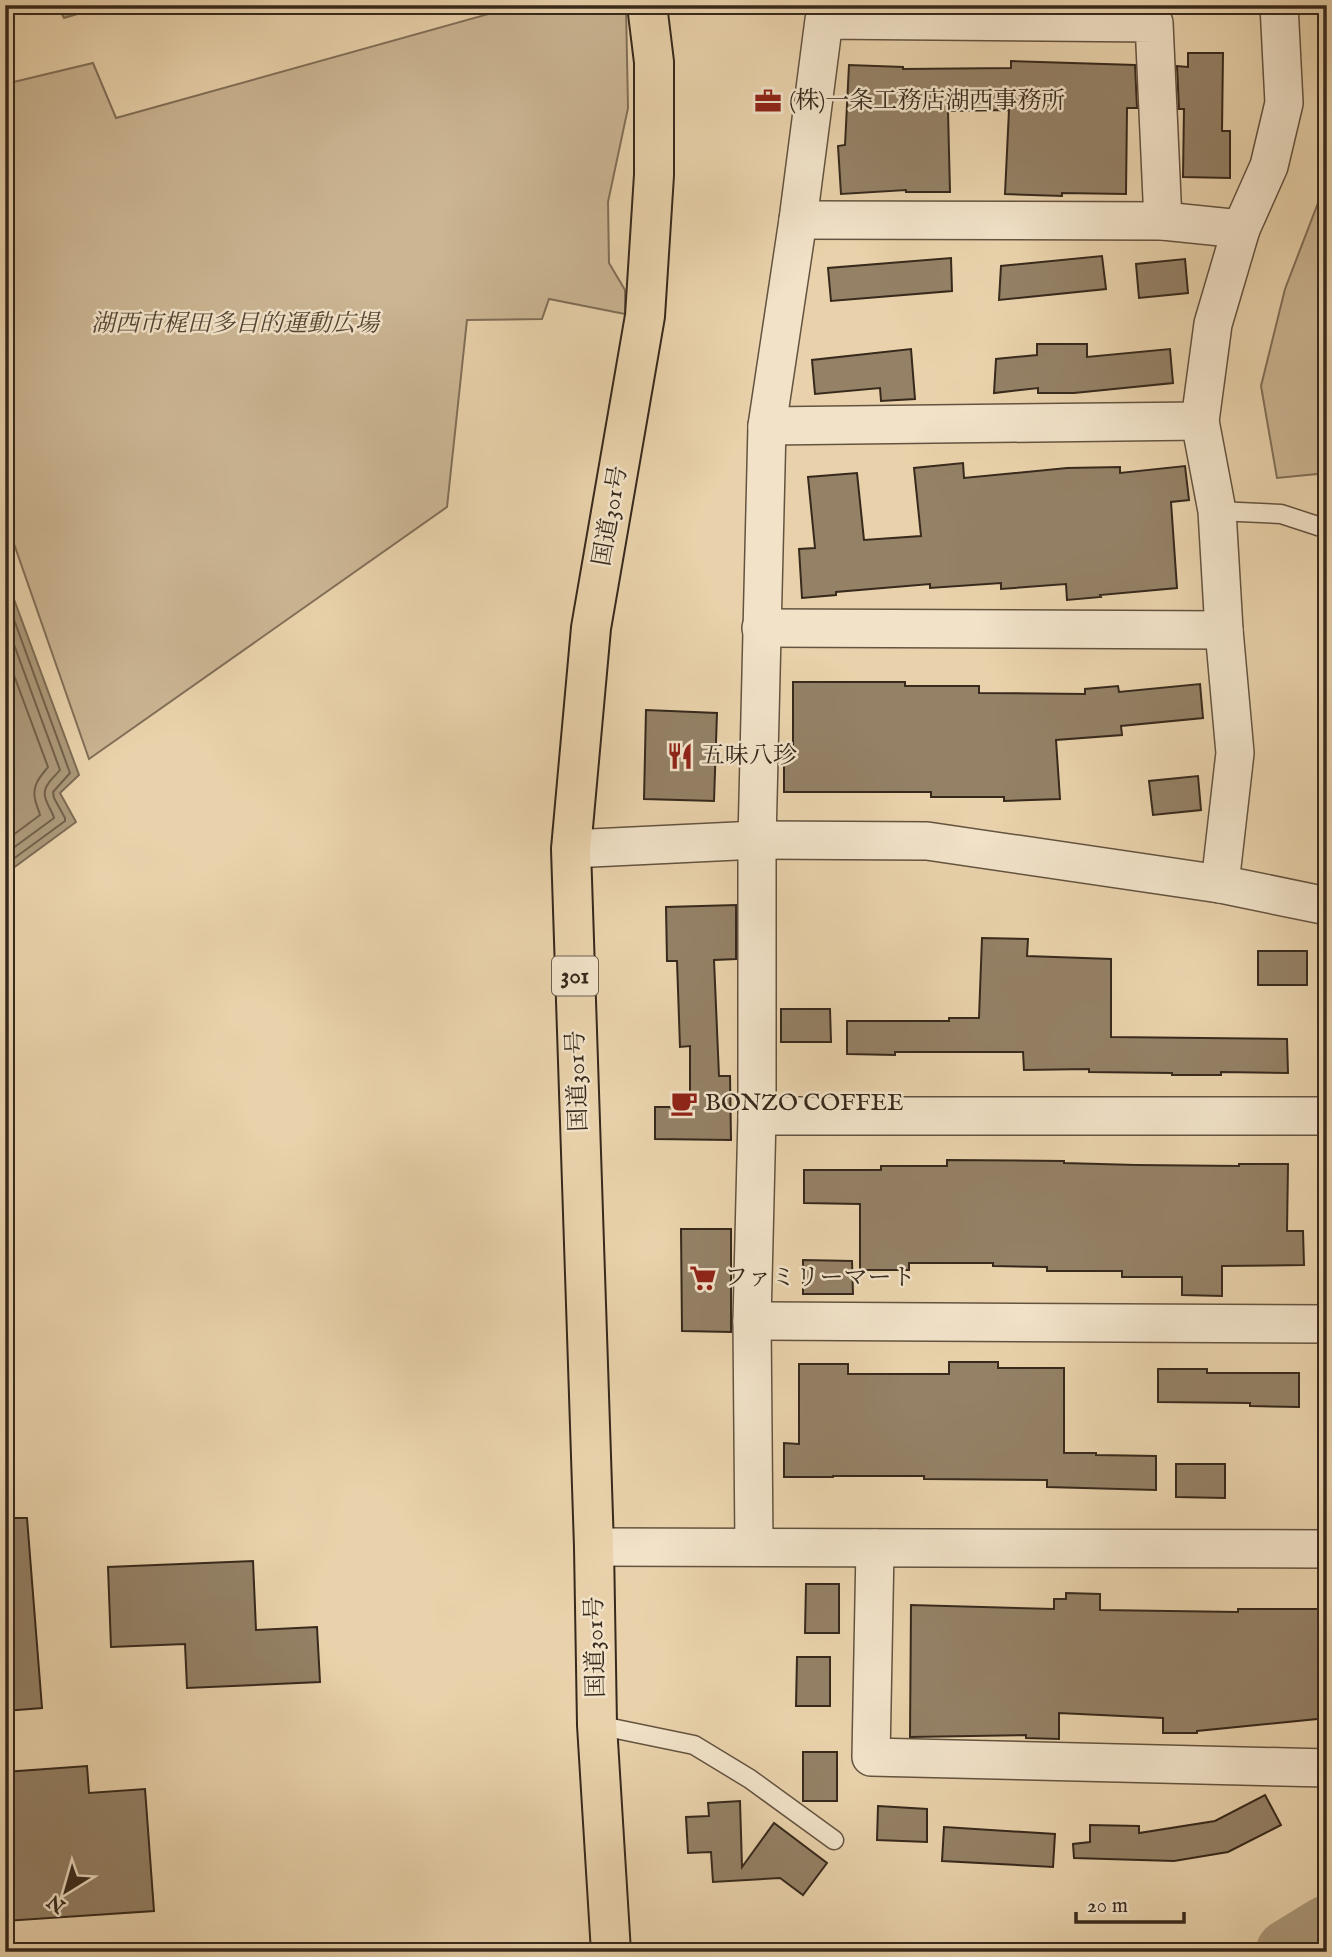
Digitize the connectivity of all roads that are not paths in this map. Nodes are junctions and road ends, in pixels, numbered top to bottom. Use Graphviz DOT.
graph roads {
  1 [pos="647,5"];
  2 [pos="1279,5"];
  3 [pos="798,220"];
  4 [pos="1163,221"];
  5 [pos="1241,229"];
  6 [pos="1200,421"];
  7 [pos="767,426"];
  8 [pos="1217,511"];
  9 [pos="1327,529"];
  10 [pos="761,628"];
  11 [pos="1224,630"];
  12 [pos="757,840"];
  13 [pos="571,849"];
  14 [pos="1220,884"];
  15 [pos="1327,906"];
  16 [pos="757,1115"];
  17 [pos="1327,1116"];
  18 [pos="752,1321"];
  19 [pos="1327,1324"];
  20 [pos="594,1547"];
  21 [pos="754,1547"];
  22 [pos="875,1548"];
  23 [pos="1327,1549"];
  24 [pos="597,1725"];
  25 [pos="1327,1768"];
  26 [pos="834,1840"];
  27 [pos="611,1952"];
  1 -- 13 [label="highway, 国道301号 / 301"];
  2 -- 5 [label="street"];
  3 -- 4 [label="street"];
  3 -- 4 [label="street"];
  3 -- 7 [label="street"];
  4 -- 5 [label="street"];
  5 -- 6 [label="street"];
  6 -- 7 [label="street"];
  6 -- 8 [label="street"];
  7 -- 10 [label="street"];
  8 -- 9 [label="lane"];
  8 -- 11 [label="street"];
  10 -- 11 [label="street"];
  10 -- 12 [label="street"];
  11 -- 14 [label="street"];
  12 -- 13 [label="street"];
  12 -- 14 [label="street"];
  12 -- 16 [label="street"];
  13 -- 20 [label="highway, 国道301号 / 301"];
  14 -- 15 [label="street"];
  16 -- 17 [label="street"];
  16 -- 18 [label="street"];
  18 -- 19 [label="street"];
  18 -- 21 [label="street"];
  20 -- 21 [label="street"];
  20 -- 24 [label="highway, 国道301号 / 301"];
  21 -- 22 [label="street"];
  22 -- 23 [label="street"];
  22 -- 25 [label="street"];
  24 -- 26 [label="lane"];
  24 -- 27 [label="highway, 国道301号 / 301"];
}
